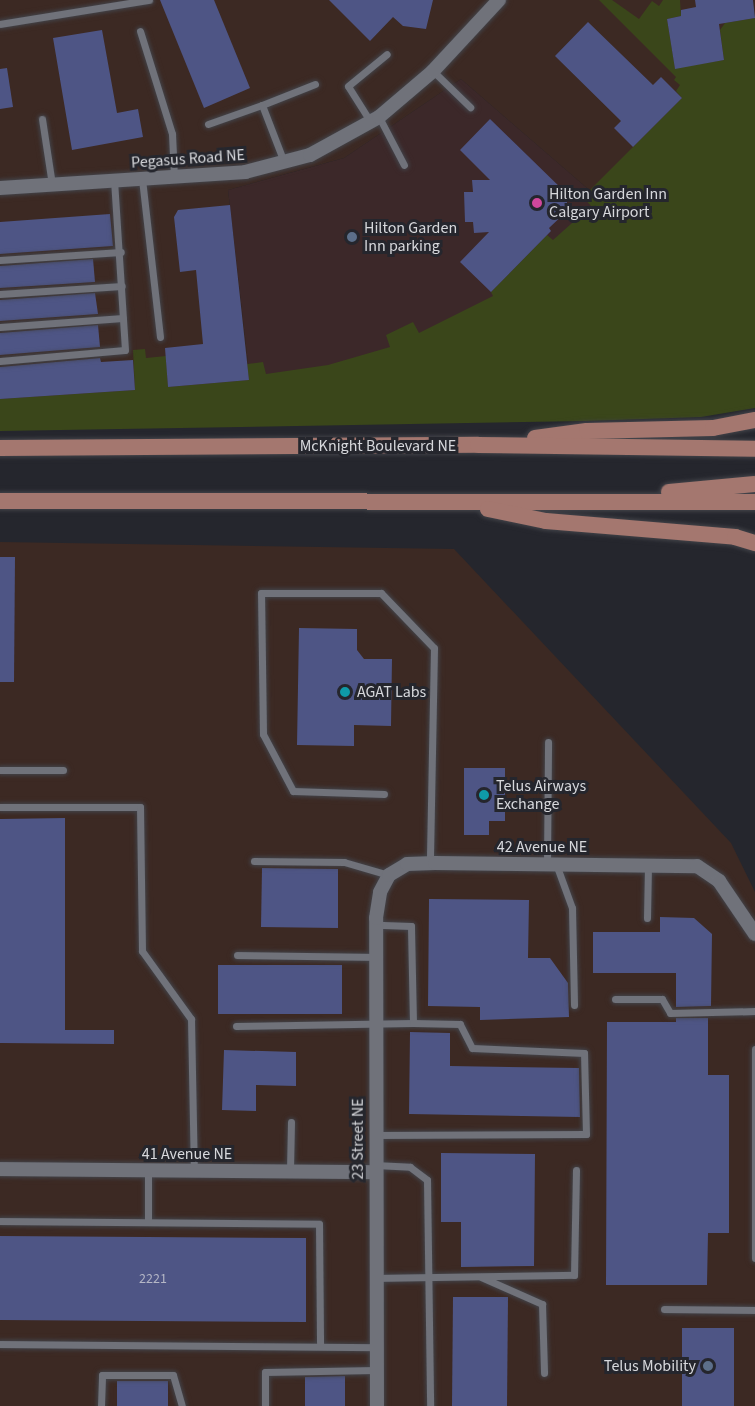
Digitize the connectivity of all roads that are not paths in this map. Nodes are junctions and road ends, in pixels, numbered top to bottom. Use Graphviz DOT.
graph roads {
  1 [pos="149,0"];
  2 [pos="499,0"];
  3 [pos="0,24"];
  4 [pos="140,31"];
  5 [pos="387,54"];
  6 [pos="433,71"];
  7 [pos="315,84"];
  8 [pos="262,105"];
  9 [pos="470,107"];
  10 [pos="42,119"];
  11 [pos="374,119"];
  12 [pos="208,124"];
  13 [pos="284,162"];
  14 [pos="404,165"];
  15 [pos="174,177"];
  16 [pos="142,179"];
  17 [pos="114,181"];
  18 [pos="52,184"];
  19 [pos="0,188"];
  20 [pos="121,252"];
  21 [pos="0,260"];
  22 [pos="122,286"];
  23 [pos="0,294"];
  24 [pos="123,318"];
  25 [pos="0,327"];
  26 [pos="160,337"];
  27 [pos="0,361"];
  28 [pos="755,420"];
  29 [pos="478,445"];
  30 [pos="0,448"];
  31 [pos="755,449"];
  32 [pos="755,484"];
  33 [pos="0,501"];
  34 [pos="576,501"];
  35 [pos="755,502"];
  36 [pos="454,503"];
  37 [pos="755,543"];
  38 [pos="548,742"];
  39 [pos="0,770"];
  40 [pos="63,770"];
  41 [pos="384,794"];
  42 [pos="0,807"];
  43 [pos="254,861"];
  44 [pos="430,863"];
  45 [pos="551,864"];
  46 [pos="648,864"];
  47 [pos="389,875"];
  48 [pos="647,918"];
  49 [pos="376,925"];
  50 [pos="755,934"];
  51 [pos="237,955"];
  52 [pos="376,957"];
  53 [pos="615,999"];
  54 [pos="574,1005"];
  55 [pos="755,1011"];
  56 [pos="375,1022"];
  57 [pos="413,1023"];
  58 [pos="236,1026"];
  59 [pos="755,1049"];
  60 [pos="291,1122"];
  61 [pos="375,1135"];
  62 [pos="375,1168"];
  63 [pos="0,1169"];
  64 [pos="148,1170"];
  65 [pos="194,1170"];
  66 [pos="290,1170"];
  67 [pos="576,1170"];
  68 [pos="0,1221"];
  69 [pos="148,1222"];
  70 [pos="755,1258"];
  71 [pos="479,1276"];
  72 [pos="428,1277"];
  73 [pos="376,1278"];
  74 [pos="664,1309"];
  75 [pos="755,1310"];
  76 [pos="0,1344"];
  77 [pos="320,1346"];
  78 [pos="376,1347"];
  79 [pos="376,1370"];
  80 [pos="544,1373"];
  81 [pos="101,1406"];
  82 [pos="182,1406"];
  83 [pos="265,1406"];
  84 [pos="377,1406"];
  85 [pos="430,1406"];
  1 -- 3 [label="lane"];
  2 -- 6 [label="street, Pegasus Road NE"];
  4 -- 15 [label="lane"];
  5 -- 11 [label="lane"];
  6 -- 9 [label="lane"];
  6 -- 11 [label="street, Pegasus Road NE"];
  7 -- 8 [label="lane"];
  8 -- 12 [label="lane"];
  8 -- 13 [label="lane"];
  10 -- 18 [label="lane"];
  11 -- 13 [label="street, Pegasus Road NE"];
  11 -- 14 [label="lane"];
  13 -- 15 [label="street, Pegasus Road NE"];
  15 -- 16 [label="street, Pegasus Road NE"];
  16 -- 17 [label="street, Pegasus Road NE"];
  16 -- 26 [label="lane"];
  17 -- 18 [label="street, Pegasus Road NE"];
  17 -- 20 [label="lane"];
  18 -- 19 [label="street, Pegasus Road NE"];
  20 -- 21 [label="lane"];
  20 -- 22 [label="lane"];
  22 -- 23 [label="lane"];
  22 -- 24 [label="lane"];
  24 -- 25 [label="lane"];
  24 -- 27 [label="lane"];
  28 -- 29 [label="main road"];
  29 -- 30 [label="main road, McKnight Boulevard NE"];
  29 -- 31 [label="main road, McKnight Boulevard NE"];
  32 -- 34 [label="main road"];
  33 -- 36 [label="main road"];
  34 -- 35 [label="main road"];
  34 -- 36 [label="main road"];
  36 -- 37 [label="main road"];
  38 -- 45 [label="lane"];
  39 -- 40 [label="lane"];
  41 -- 44 [label="lane"];
  42 -- 65 [label="lane"];
  43 -- 47 [label="lane"];
  44 -- 45 [label="street, 42 Avenue NE"];
  44 -- 47 [label="street, 42 Avenue NE"];
  45 -- 46 [label="street, 42 Avenue NE"];
  45 -- 54 [label="lane"];
  46 -- 48 [label="lane"];
  46 -- 50 [label="street, 42 Avenue NE"];
  47 -- 49 [label="street, 23 Street NE"];
  49 -- 52 [label="street, 23 Street NE"];
  49 -- 57 [label="lane"];
  51 -- 52 [label="lane"];
  52 -- 56 [label="street, 23 Street NE"];
  53 -- 55 [label="lane"];
  56 -- 57 [label="lane"];
  56 -- 58 [label="lane"];
  56 -- 61 [label="street, 23 Street NE"];
  57 -- 61 [label="lane"];
  59 -- 70 [label="lane"];
  60 -- 66 [label="lane"];
  61 -- 62 [label="street, 23 Street NE"];
  62 -- 66 [label="street, 41 Avenue NE"];
  62 -- 72 [label="lane"];
  62 -- 73 [label="street, 23 Street NE"];
  63 -- 64 [label="street, 41 Avenue NE"];
  64 -- 65 [label="street, 41 Avenue NE"];
  64 -- 69 [label="lane"];
  65 -- 66 [label="street, 41 Avenue NE"];
  67 -- 71 [label="lane"];
  68 -- 69 [label="lane"];
  69 -- 77 [label="lane"];
  71 -- 72 [label="lane"];
  71 -- 80 [label="lane"];
  72 -- 73 [label="lane"];
  72 -- 85 [label="lane"];
  73 -- 78 [label="street, 23 Street NE"];
  74 -- 75 [label="lane"];
  76 -- 77 [label="lane"];
  77 -- 78 [label="lane"];
  78 -- 79 [label="street, 23 Street NE"];
  79 -- 83 [label="lane"];
  79 -- 84 [label="street, 23 Street NE"];
  81 -- 82 [label="lane"];
}
